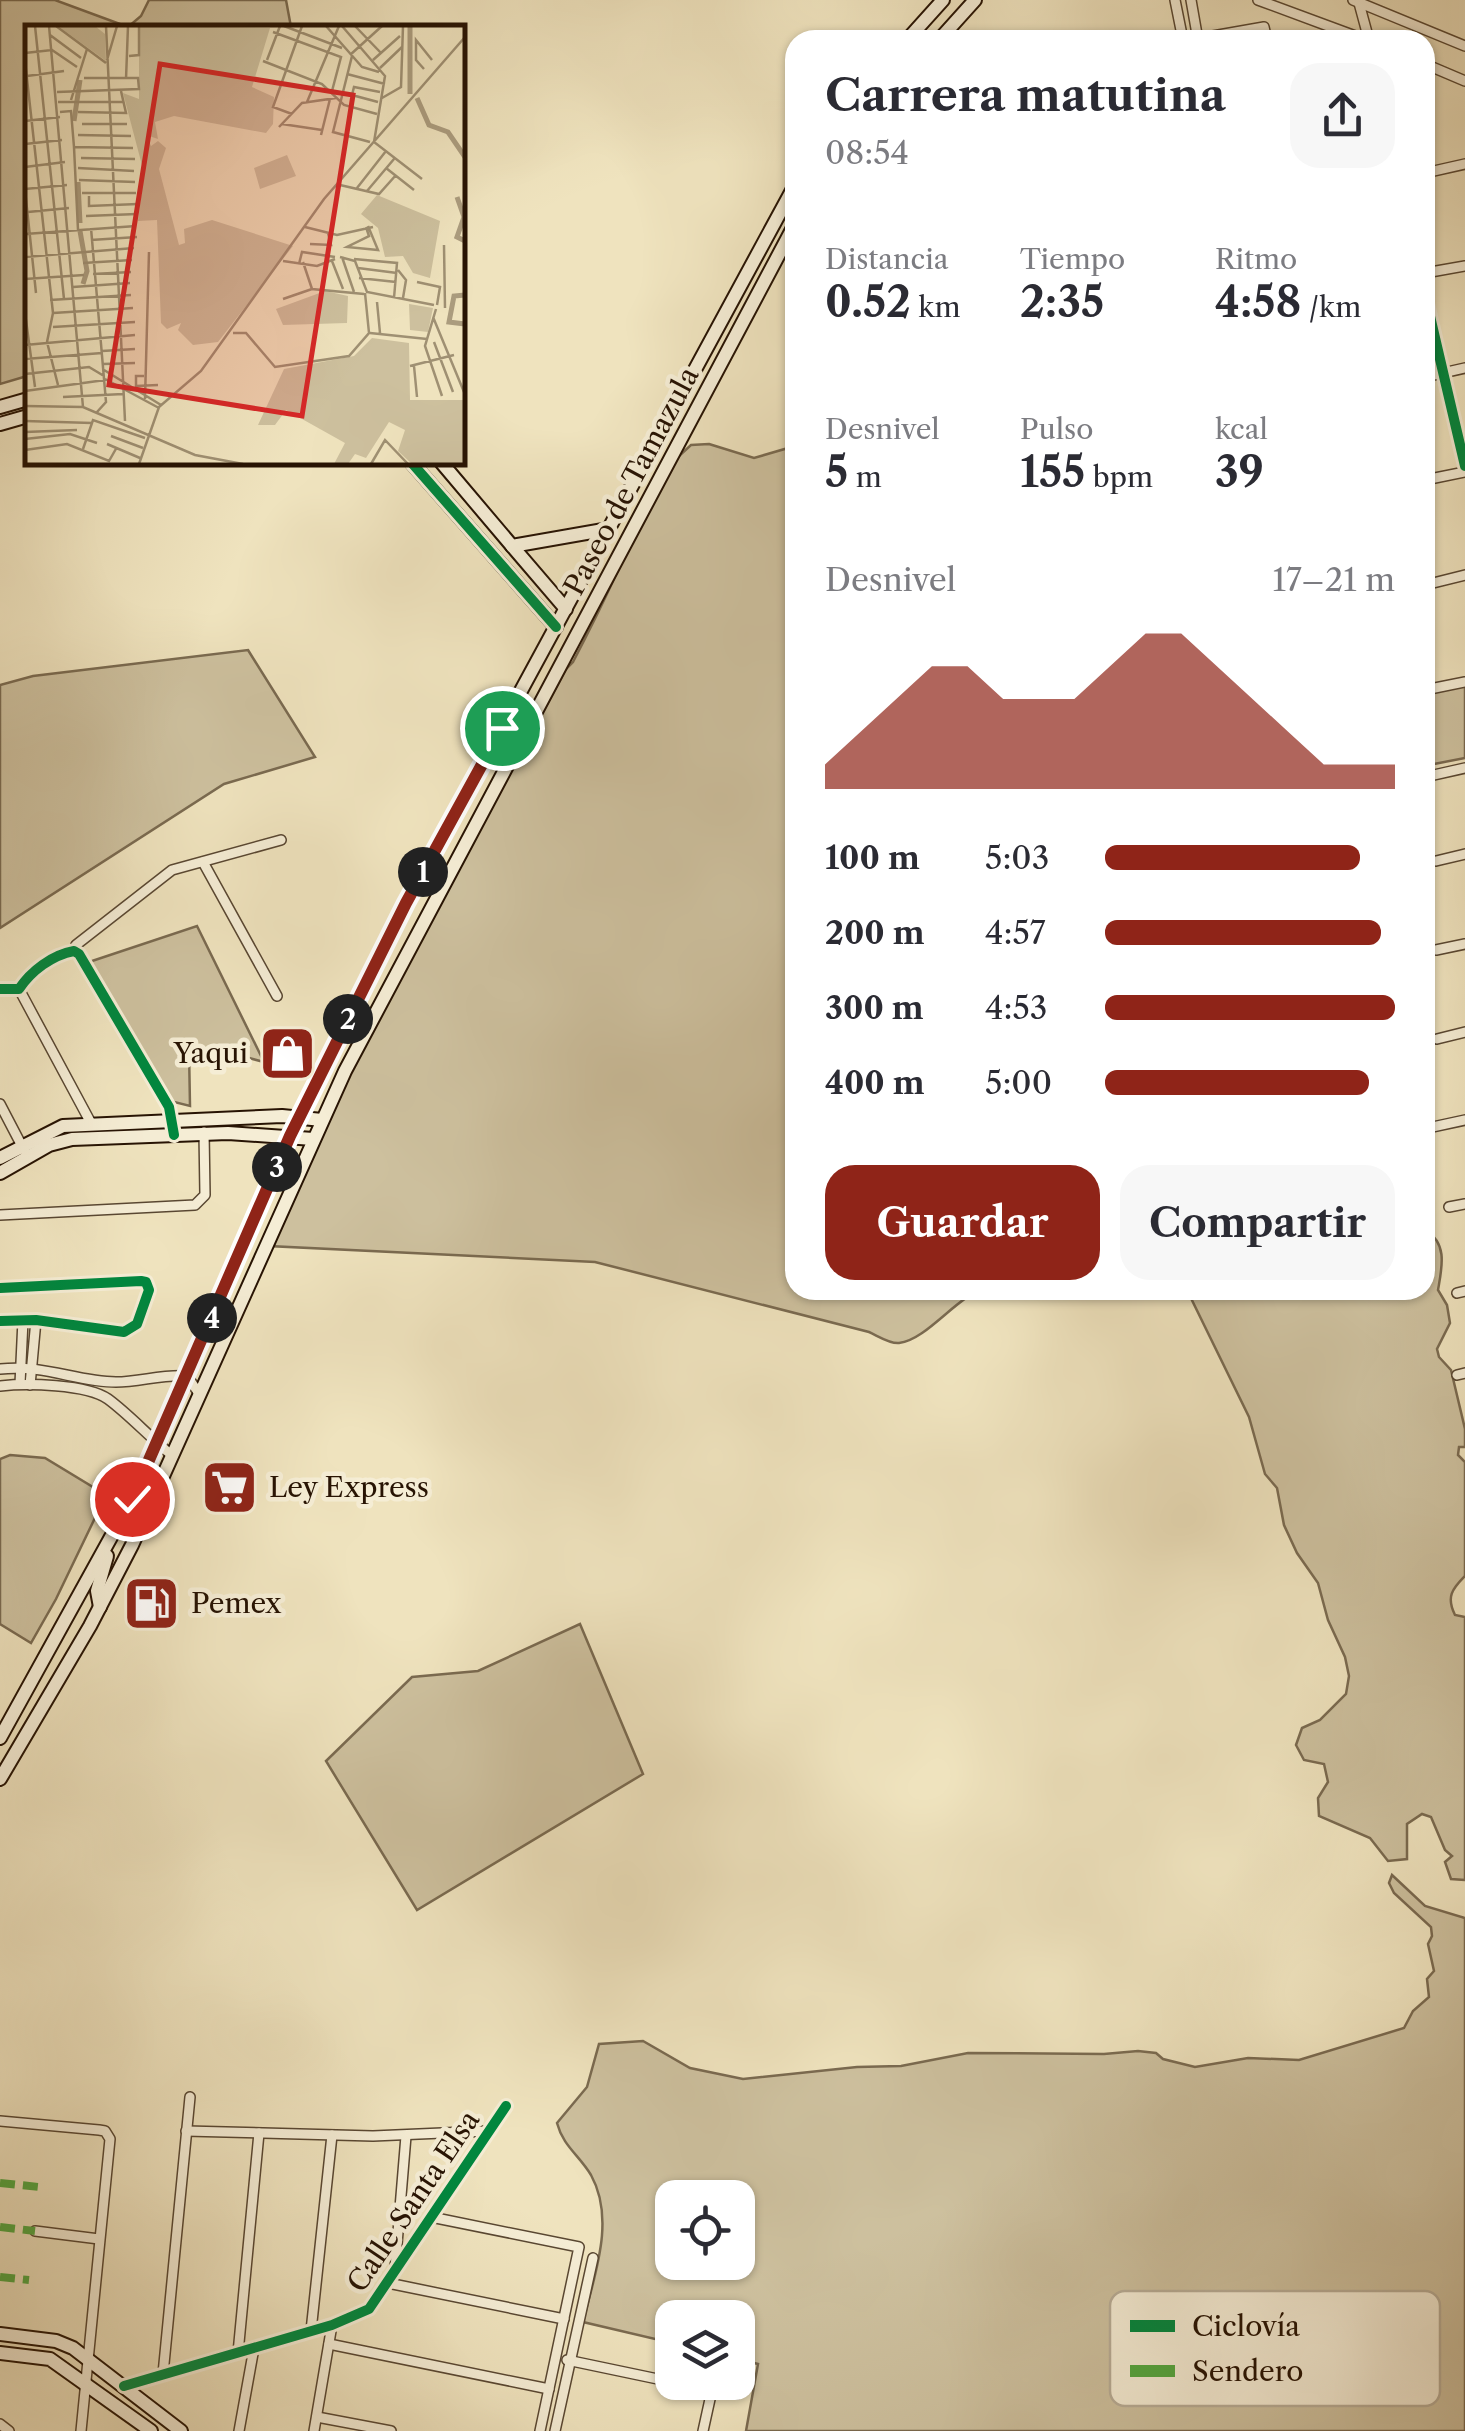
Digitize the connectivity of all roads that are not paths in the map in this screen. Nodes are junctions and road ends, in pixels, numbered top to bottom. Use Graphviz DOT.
graph roads {
  1 [pos="943,0"];
  2 [pos="975,0"];
  3 [pos="1176,0"];
  4 [pos="1258,0"];
  5 [pos="1357,1"];
  6 [pos="1192,6"];
  7 [pos="1178,13"];
  8 [pos="916,30"];
  9 [pos="948,30"];
  10 [pos="1187,30"];
  11 [pos="1243,30"];
  12 [pos="1265,30"];
  13 [pos="1340,30"];
  14 [pos="1365,30"];
  15 [pos="1427,30"];
  16 [pos="1435,34"];
  17 [pos="1465,46"];
  18 [pos="1435,68"];
  19 [pos="1465,81"];
  20 [pos="1465,164"];
  21 [pos="1435,171"];
  22 [pos="785,203"];
  23 [pos="785,243"];
  24 [pos="1465,266"];
  25 [pos="1435,271"];
  26 [pos="1435,341"];
  27 [pos="1465,368"];
  28 [pos="1442,373"];
  29 [pos="1435,375"];
  30 [pos="25,400"];
  31 [pos="0,407"];
  32 [pos="25,417"];
  33 [pos="0,424"];
  34 [pos="414,465"];
  35 [pos="444,465"];
  36 [pos="1465,469"];
  37 [pos="1435,477"];
  38 [pos="609,529"];
  39 [pos="512,546"];
  40 [pos="1465,575"];
  41 [pos="1435,582"];
  42 [pos="566,609"];
  43 [pos="556,627"];
  44 [pos="1465,682"];
  45 [pos="1435,688"];
  46 [pos="1465,768"];
  47 [pos="1435,775"];
  48 [pos="281,840"];
  49 [pos="1465,854"];
  50 [pos="1436,861"];
  51 [pos="203,862"];
  52 [pos="1465,944"];
  53 [pos="74,950"];
  54 [pos="1436,950"];
  55 [pos="0,989"];
  56 [pos="19,989"];
  57 [pos="277,996"];
  58 [pos="1465,1032"];
  59 [pos="1437,1039"];
  60 [pos="0,1104"];
  61 [pos="300,1118"];
  62 [pos="203,1119"];
  63 [pos="173,1120"];
  64 [pos="322,1120"];
  65 [pos="1465,1120"];
  66 [pos="92,1123"];
  67 [pos="1435,1126"];
  68 [pos="204,1135"];
  69 [pos="174,1136"];
  70 [pos="290,1136"];
  71 [pos="95,1138"];
  72 [pos="313,1139"];
  73 [pos="25,1151"];
  74 [pos="0,1158"];
  75 [pos="0,1174"];
  76 [pos="1465,1204"];
  77 [pos="1449,1207"];
  78 [pos="0,1214"];
  79 [pos="0,1288"];
  80 [pos="0,1320"];
  81 [pos="23,1320"];
  82 [pos="36,1320"];
  83 [pos="26,1367"];
  84 [pos="0,1368"];
  85 [pos="76,1374"];
  86 [pos="186,1376"];
  87 [pos="119,1382"];
  88 [pos="25,1384"];
  89 [pos="0,1386"];
  90 [pos="74,1388"];
  91 [pos="200,1395"];
  92 [pos="112,1403"];
  93 [pos="156,1443"];
  94 [pos="173,1456"];
  95 [pos="108,1544"];
  96 [pos="100,1607"];
  97 [pos="0,1738"];
  98 [pos="0,1779"];
  99 [pos="190,2097"];
  100 [pos="506,2106"];
  101 [pos="0,2122"];
  102 [pos="186,2131"];
  103 [pos="488,2131"];
  104 [pos="259,2133"];
  105 [pos="332,2135"];
  106 [pos="406,2136"];
  107 [pos="430,2217"];
  108 [pos="35,2231"];
  109 [pos="99,2238"];
  110 [pos="593,2258"];
  111 [pos="391,2278"];
  112 [pos="564,2320"];
  113 [pos="332,2324"];
  114 [pos="312,2331"];
  115 [pos="0,2334"];
  116 [pos="329,2344"];
  117 [pos="254,2348"];
  118 [pos="0,2353"];
  119 [pos="238,2353"];
  120 [pos="87,2358"];
  121 [pos="556,2358"];
  122 [pos="570,2361"];
  123 [pos="163,2374"];
  124 [pos="655,2378"];
  125 [pos="85,2383"];
  126 [pos="124,2386"];
  127 [pos="550,2390"];
  128 [pos="710,2400"];
  129 [pos="317,2416"];
  130 [pos="81,2431"];
  131 [pos="150,2431"];
  132 [pos="181,2431"];
  133 [pos="239,2431"];
  134 [pos="314,2431"];
  135 [pos="391,2431"];
  136 [pos="540,2431"];
  137 [pos="555,2431"];
  138 [pos="703,2431"];
  1 -- 8 [label="main road"];
  2 -- 9 [label="main road"];
  3 -- 7 [label="street"];
  4 -- 13 [label="street"];
  5 -- 14 [label="street"];
  5 -- 15 [label="street"];
  6 -- 7 [label="street"];
  7 -- 10 [label="street"];
  11 -- 12 [label="street"];
  16 -- 17 [label="street"];
  18 -- 19 [label="street"];
  20 -- 21 [label="street"];
  22 -- 38 [label="main road, Paseo de Tamazula"];
  23 -- 64 [label="main road, Paseo de Tamazula"];
  24 -- 25 [label="street"];
  26 -- 28 [label="street"];
  27 -- 28 [label="street"];
  28 -- 29 [label="street"];
  28 -- 36 [label="street"];
  30 -- 31 [label="main road"];
  32 -- 33 [label="main road"];
  34 -- 43 [label="main road"];
  35 -- 39 [label="main road"];
  36 -- 37 [label="street"];
  38 -- 39 [label="main road"];
  38 -- 42 [label="main road, Paseo de Tamazula"];
  39 -- 42 [label="main road"];
  40 -- 41 [label="street"];
  42 -- 43 [label="main road, Paseo de Tamazula"];
  43 -- 61 [label="main road, Paseo de Tamazula"];
  44 -- 45 [label="street"];
  46 -- 47 [label="street"];
  48 -- 51 [label="street"];
  49 -- 50 [label="street"];
  51 -- 53 [label="street"];
  51 -- 57 [label="street"];
  52 -- 54 [label="street"];
  53 -- 56 [label="street"];
  53 -- 63 [label="street"];
  55 -- 56 [label="street"];
  56 -- 66 [label="street"];
  58 -- 59 [label="street"];
  60 -- 73 [label="street"];
  61 -- 62 [label="main road"];
  61 -- 64 [label="main road"];
  61 -- 70 [label="main road, Paseo de Tamazula"];
  62 -- 63 [label="main road"];
  62 -- 68 [label="street"];
  63 -- 66 [label="main road"];
  63 -- 69 [label="street"];
  64 -- 72 [label="main road, Paseo de Tamazula"];
  65 -- 67 [label="street"];
  66 -- 71 [label="street"];
  66 -- 73 [label="main road"];
  68 -- 69 [label="main road"];
  68 -- 70 [label="main road"];
  68 -- 78 [label="street"];
  69 -- 71 [label="main road"];
  70 -- 72 [label="main road"];
  70 -- 86 [label="main road, Paseo de Tamazula"];
  71 -- 73 [label="main road"];
  72 -- 91 [label="main road, Paseo de Tamazula"];
  73 -- 74 [label="main road"];
  73 -- 75 [label="main road"];
  76 -- 77 [label="street"];
  79 -- 82 [label="street"];
  80 -- 81 [label="street"];
  81 -- 82 [label="street"];
  81 -- 83 [label="street"];
  82 -- 83 [label="street"];
  83 -- 84 [label="street"];
  83 -- 85 [label="street"];
  83 -- 88 [label="street"];
  85 -- 87 [label="street"];
  85 -- 90 [label="street"];
  86 -- 87 [label="street"];
  86 -- 91 [label="street"];
  86 -- 93 [label="main road, Paseo de Tamazula"];
  87 -- 92 [label="street"];
  88 -- 89 [label="street"];
  88 -- 90 [label="street"];
  90 -- 92 [label="street"];
  91 -- 94 [label="main road, Paseo de Tamazula"];
  92 -- 93 [label="street"];
  93 -- 94 [label="street"];
  93 -- 95 [label="main road, Paseo de Tamazula"];
  94 -- 96 [label="main road, Paseo de Tamazula"];
  95 -- 96 [label="main road"];
  95 -- 97 [label="main road, Paseo de Tamazula"];
  96 -- 98 [label="main road, Paseo de Tamazula"];
  99 -- 102 [label="street"];
  100 -- 103 [label="street, Calle Santa Elsa"];
  101 -- 109 [label="street"];
  102 -- 104 [label="street"];
  102 -- 123 [label="street"];
  103 -- 106 [label="street"];
  103 -- 107 [label="street, Calle Santa Elsa"];
  104 -- 105 [label="street"];
  104 -- 119 [label="street"];
  105 -- 106 [label="street"];
  105 -- 114 [label="street"];
  106 -- 111 [label="street"];
  107 -- 111 [label="street, Calle Santa Elsa"];
  107 -- 112 [label="street"];
  108 -- 109 [label="street"];
  109 -- 120 [label="street"];
  110 -- 122 [label="street"];
  111 -- 112 [label="street"];
  111 -- 113 [label="street, Calle Santa Elsa"];
  112 -- 121 [label="street"];
  113 -- 114 [label="street, Calle Santa Elsa"];
  113 -- 116 [label="street"];
  114 -- 117 [label="street, Calle Santa Elsa"];
  115 -- 120 [label="main road"];
  116 -- 127 [label="street"];
  116 -- 129 [label="street"];
  117 -- 119 [label="street, Calle Santa Elsa"];
  117 -- 133 [label="street"];
  118 -- 125 [label="main road"];
  119 -- 123 [label="street, Calle Santa Elsa"];
  120 -- 125 [label="street"];
  120 -- 126 [label="main road"];
  121 -- 122 [label="street"];
  121 -- 127 [label="street"];
  122 -- 124 [label="street"];
  122 -- 137 [label="street"];
  123 -- 126 [label="street, Calle Santa Elsa"];
  125 -- 130 [label="street"];
  125 -- 131 [label="main road"];
  126 -- 132 [label="main road"];
  127 -- 136 [label="street"];
  128 -- 138 [label="street"];
  129 -- 134 [label="street"];
  129 -- 135 [label="street"];
}
